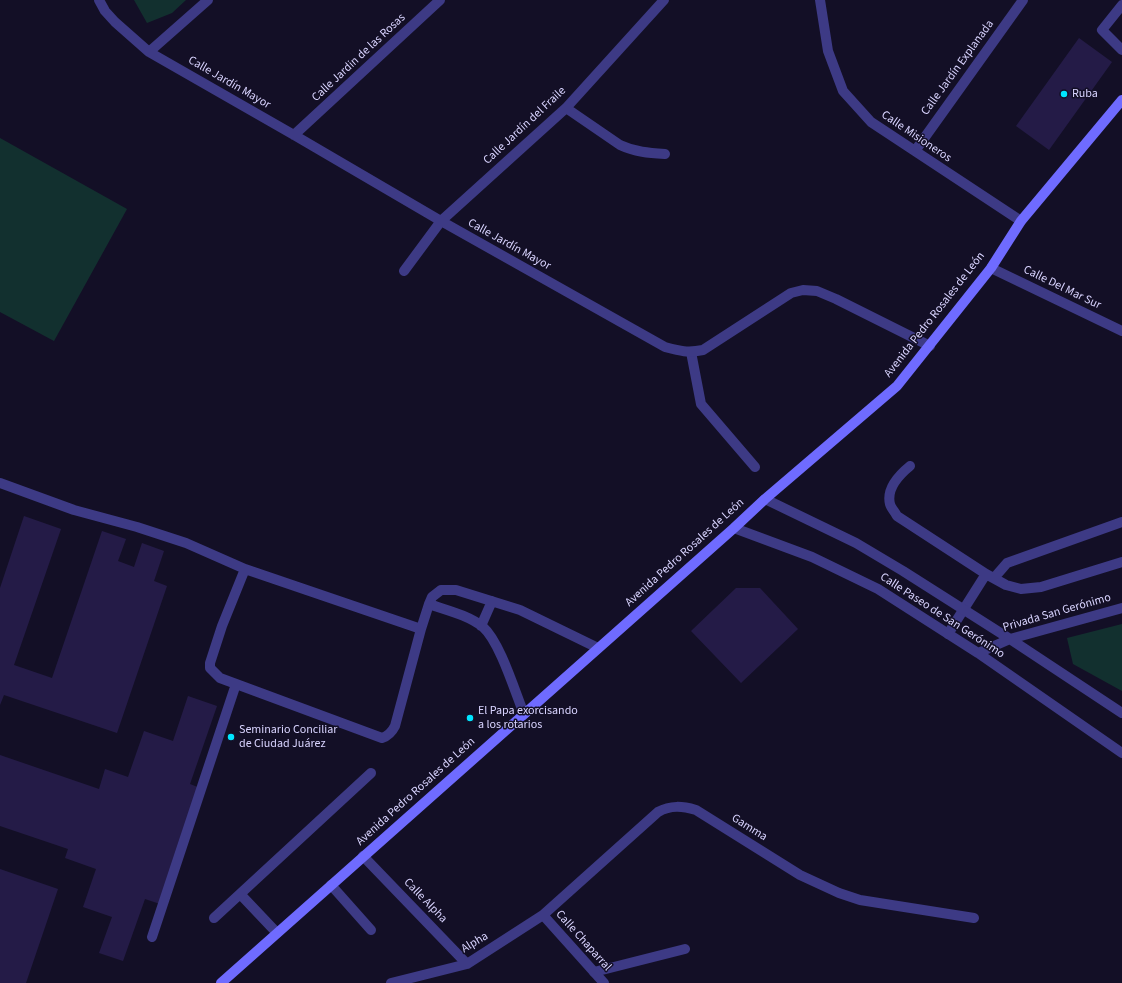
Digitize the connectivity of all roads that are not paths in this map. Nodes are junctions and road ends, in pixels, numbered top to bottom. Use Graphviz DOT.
graph roads {
  1 [pos="99,0"];
  2 [pos="208,0"];
  3 [pos="440,0"];
  4 [pos="664,0"];
  5 [pos="821,0"];
  6 [pos="1023,0"];
  7 [pos="1122,5"];
  8 [pos="1122,50"];
  9 [pos="148,52"];
  10 [pos="1122,100"];
  11 [pos="566,108"];
  12 [pos="1119,110"];
  13 [pos="294,135"];
  14 [pos="915,151"];
  15 [pos="666,154"];
  16 [pos="441,221"];
  17 [pos="1021,221"];
  18 [pos="991,268"];
  19 [pos="404,271"];
  20 [pos="1122,332"];
  21 [pos="930,346"];
  22 [pos="691,352"];
  23 [pos="910,466"];
  24 [pos="755,467"];
  25 [pos="0,483"];
  26 [pos="765,499"];
  27 [pos="1122,522"];
  28 [pos="734,528"];
  29 [pos="1122,562"];
  30 [pos="245,569"];
  31 [pos="990,576"];
  32 [pos="492,601"];
  33 [pos="428,604"];
  34 [pos="1122,608"];
  35 [pos="964,610"];
  36 [pos="481,626"];
  37 [pos="421,629"];
  38 [pos="948,634"];
  39 [pos="1010,639"];
  40 [pos="598,648"];
  41 [pos="978,653"];
  42 [pos="236,684"];
  43 [pos="1122,713"];
  44 [pos="524,714"];
  45 [pos="1122,753"];
  46 [pos="371,773"];
  47 [pos="363,856"];
  48 [pos="331,885"];
  49 [pos="241,895"];
  50 [pos="543,915"];
  51 [pos="214,918"];
  52 [pos="974,918"];
  53 [pos="371,930"];
  54 [pos="277,933"];
  55 [pos="152,937"];
  56 [pos="685,948"];
  57 [pos="467,964"];
  58 [pos="594,972"];
  59 [pos="221,983"];
  60 [pos="391,983"];
  61 [pos="604,983"];
  1 -- 9 [label="street, Calle Jardín Mayor"];
  2 -- 9 [label="street"];
  3 -- 13 [label="street, Calle Jardin de las Rosas"];
  4 -- 11 [label="street, Calle Jardín del Fraile"];
  5 -- 14 [label="street, Calle Misioneros"];
  6 -- 14 [label="street, Calle Jardín Explanada"];
  7 -- 8 [label="street"];
  9 -- 13 [label="street, Calle Jardín Mayor"];
  10 -- 12 [label="main road, Avenida Pedro Rosales de León"];
  11 -- 15 [label="street"];
  11 -- 16 [label="street, Calle Jardín del Fraile"];
  12 -- 17 [label="main road, Avenida Pedro Rosales de León"];
  13 -- 16 [label="street, Calle Jardín Mayor"];
  14 -- 17 [label="street, Calle Misioneros"];
  16 -- 19 [label="street, Calle Jardín del Fraile"];
  16 -- 22 [label="street, Calle Jardín Mayor"];
  17 -- 18 [label="main road, Avenida Pedro Rosales de León"];
  18 -- 20 [label="street, Calle Del Mar Sur"];
  18 -- 21 [label="main road, Avenida Pedro Rosales de León"];
  21 -- 22 [label="street, Calle Jardín Mayor"];
  21 -- 26 [label="main road, Avenida Pedro Rosales de León"];
  22 -- 24 [label="street"];
  23 -- 31 [label="street"];
  25 -- 30 [label="street"];
  26 -- 28 [label="main road, Avenida Pedro Rosales de León"];
  26 -- 35 [label="street, Calle Paseo de San Gerónimo"];
  27 -- 31 [label="street"];
  28 -- 38 [label="street, Calle Paseo de San Gerónimo"];
  28 -- 40 [label="main road, Avenida Pedro Rosales de León"];
  29 -- 31 [label="street"];
  30 -- 37 [label="street"];
  30 -- 42 [label="street"];
  31 -- 35 [label="street"];
  32 -- 33 [label="street"];
  32 -- 36 [label="street"];
  32 -- 40 [label="street"];
  33 -- 36 [label="street"];
  33 -- 37 [label="street"];
  34 -- 39 [label="street, Privada San Gerónimo"];
  35 -- 38 [label="street"];
  35 -- 39 [label="street, Calle Paseo de San Gerónimo"];
  36 -- 44 [label="street"];
  37 -- 42 [label="street"];
  38 -- 41 [label="street, Calle Paseo de San Gerónimo"];
  39 -- 41 [label="street, Privada San Gerónimo"];
  39 -- 43 [label="street, Calle Paseo de San Gerónimo"];
  40 -- 44 [label="main road, Avenida Pedro Rosales de León"];
  41 -- 45 [label="street, Calle Paseo de San Gerónimo"];
  42 -- 55 [label="street"];
  44 -- 47 [label="main road, Avenida Pedro Rosales de León"];
  46 -- 49 [label="street"];
  47 -- 48 [label="main road, Avenida Pedro Rosales de León"];
  47 -- 57 [label="street, Calle Alpha"];
  48 -- 53 [label="street"];
  48 -- 54 [label="main road, Avenida Pedro Rosales de León"];
  49 -- 51 [label="street"];
  49 -- 54 [label="street"];
  50 -- 52 [label="street, Gamma"];
  50 -- 57 [label="street, Alpha"];
  50 -- 58 [label="street, Calle Chaparral"];
  54 -- 59 [label="main road, Avenida Pedro Rosales de León"];
  56 -- 58 [label="street"];
  57 -- 60 [label="street, Alpha"];
  58 -- 61 [label="street, Calle Chaparral"];
}
